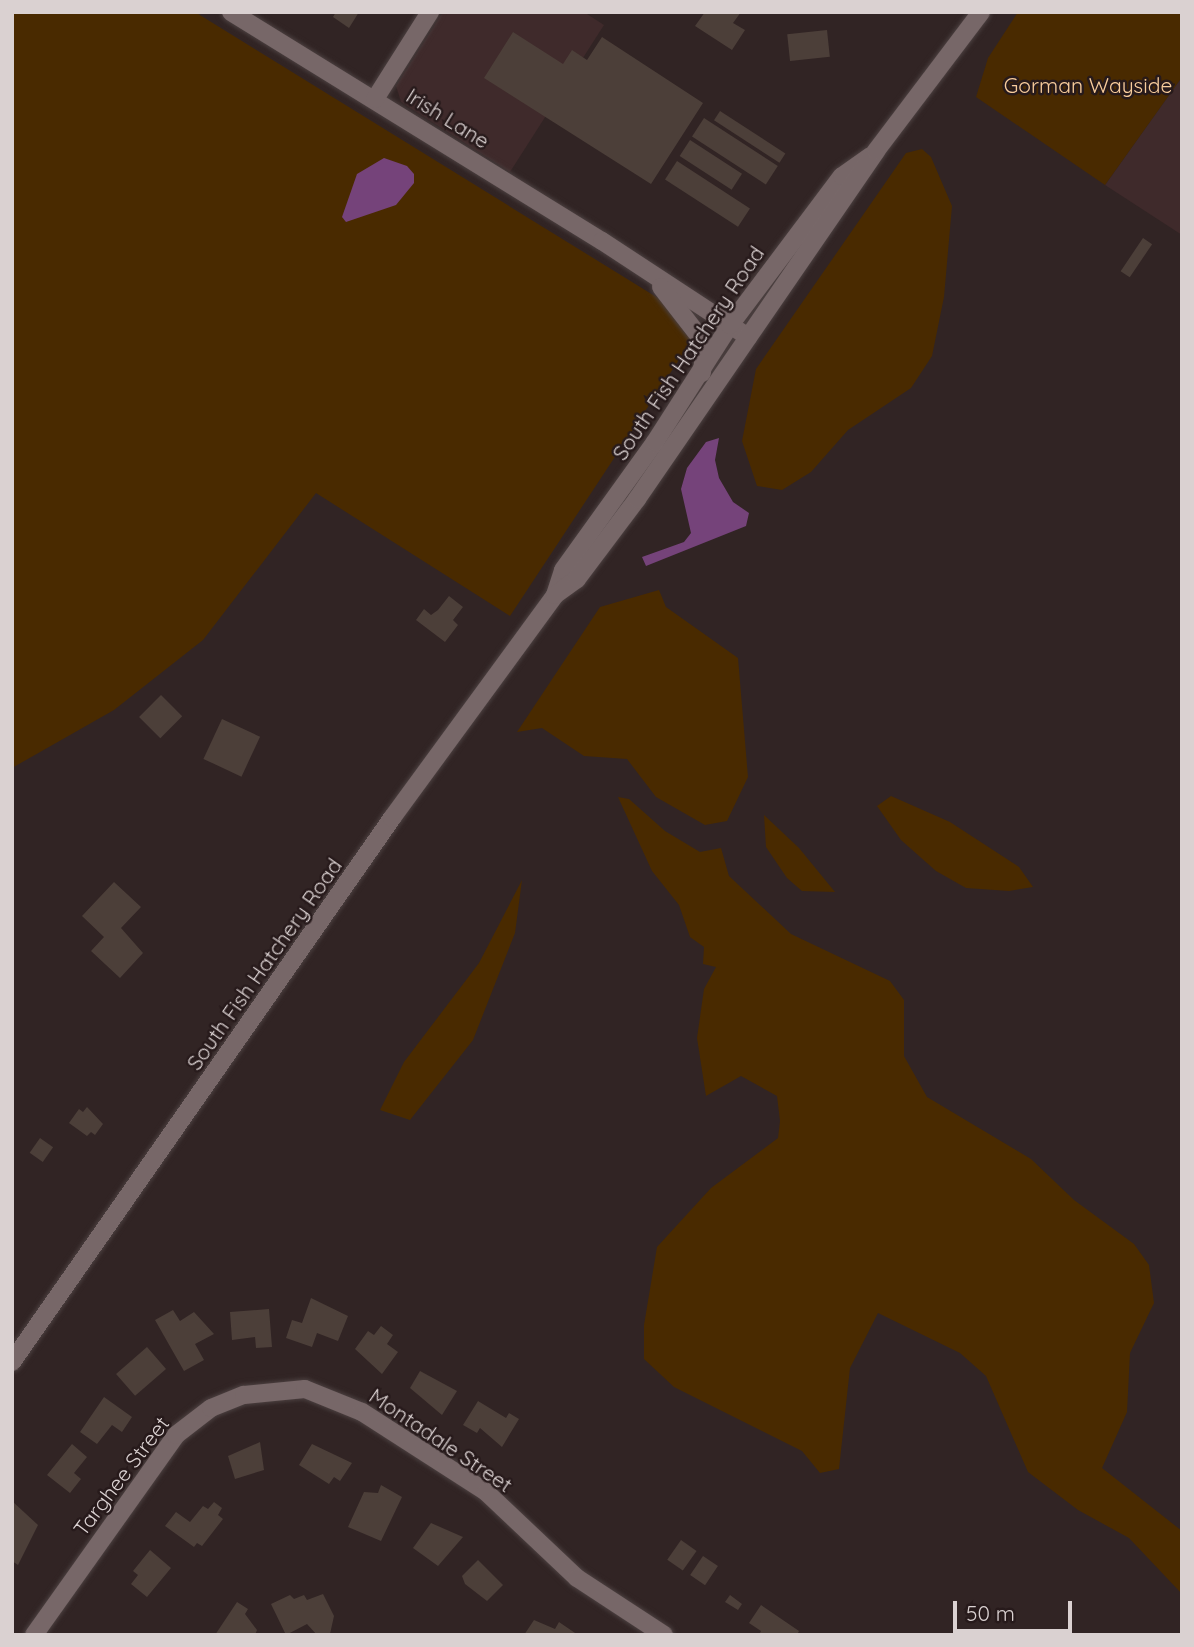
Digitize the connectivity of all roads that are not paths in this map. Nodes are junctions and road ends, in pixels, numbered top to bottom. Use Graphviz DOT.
graph roads {
  1 [pos="231,12"];
  2 [pos="430,12"];
  3 [pos="981,12"];
  4 [pos="374,99"];
  5 [pos="876,151"];
  6 [pos="639,265"];
  7 [pos="730,325"];
  8 [pos="748,337"];
  9 [pos="702,373"];
  10 [pos="555,595"];
  11 [pos="12,1362"];
  12 [pos="278,1390"];
  13 [pos="641,1629"];
  14 [pos="34,1635"];
  15 [pos="664,1635"];
  1 -- 4 [label="main road, Irish Lane"];
  2 -- 4 [label="main road"];
  3 -- 5 [label="main road, South Fish Hatchery Road"];
  4 -- 6 [label="main road, Irish Lane"];
  5 -- 7 [label="main road, South Fish Hatchery Road"];
  5 -- 8 [label="main road, South Fish Hatchery Road"];
  6 -- 7 [label="main road, Irish Lane"];
  6 -- 9 [label="main road, Irish Lane"];
  7 -- 8 [label="main road, Irish Lane"];
  7 -- 9 [label="main road, South Fish Hatchery Road"];
  8 -- 10 [label="main road, South Fish Hatchery Road"];
  9 -- 10 [label="main road, South Fish Hatchery Road"];
  10 -- 11 [label="main road, South Fish Hatchery Road"];
  12 -- 13 [label="main road, Montadale Street"];
  12 -- 14 [label="main road, Targhee Street"];
  13 -- 15 [label="main road, Montadale Street"];
}
